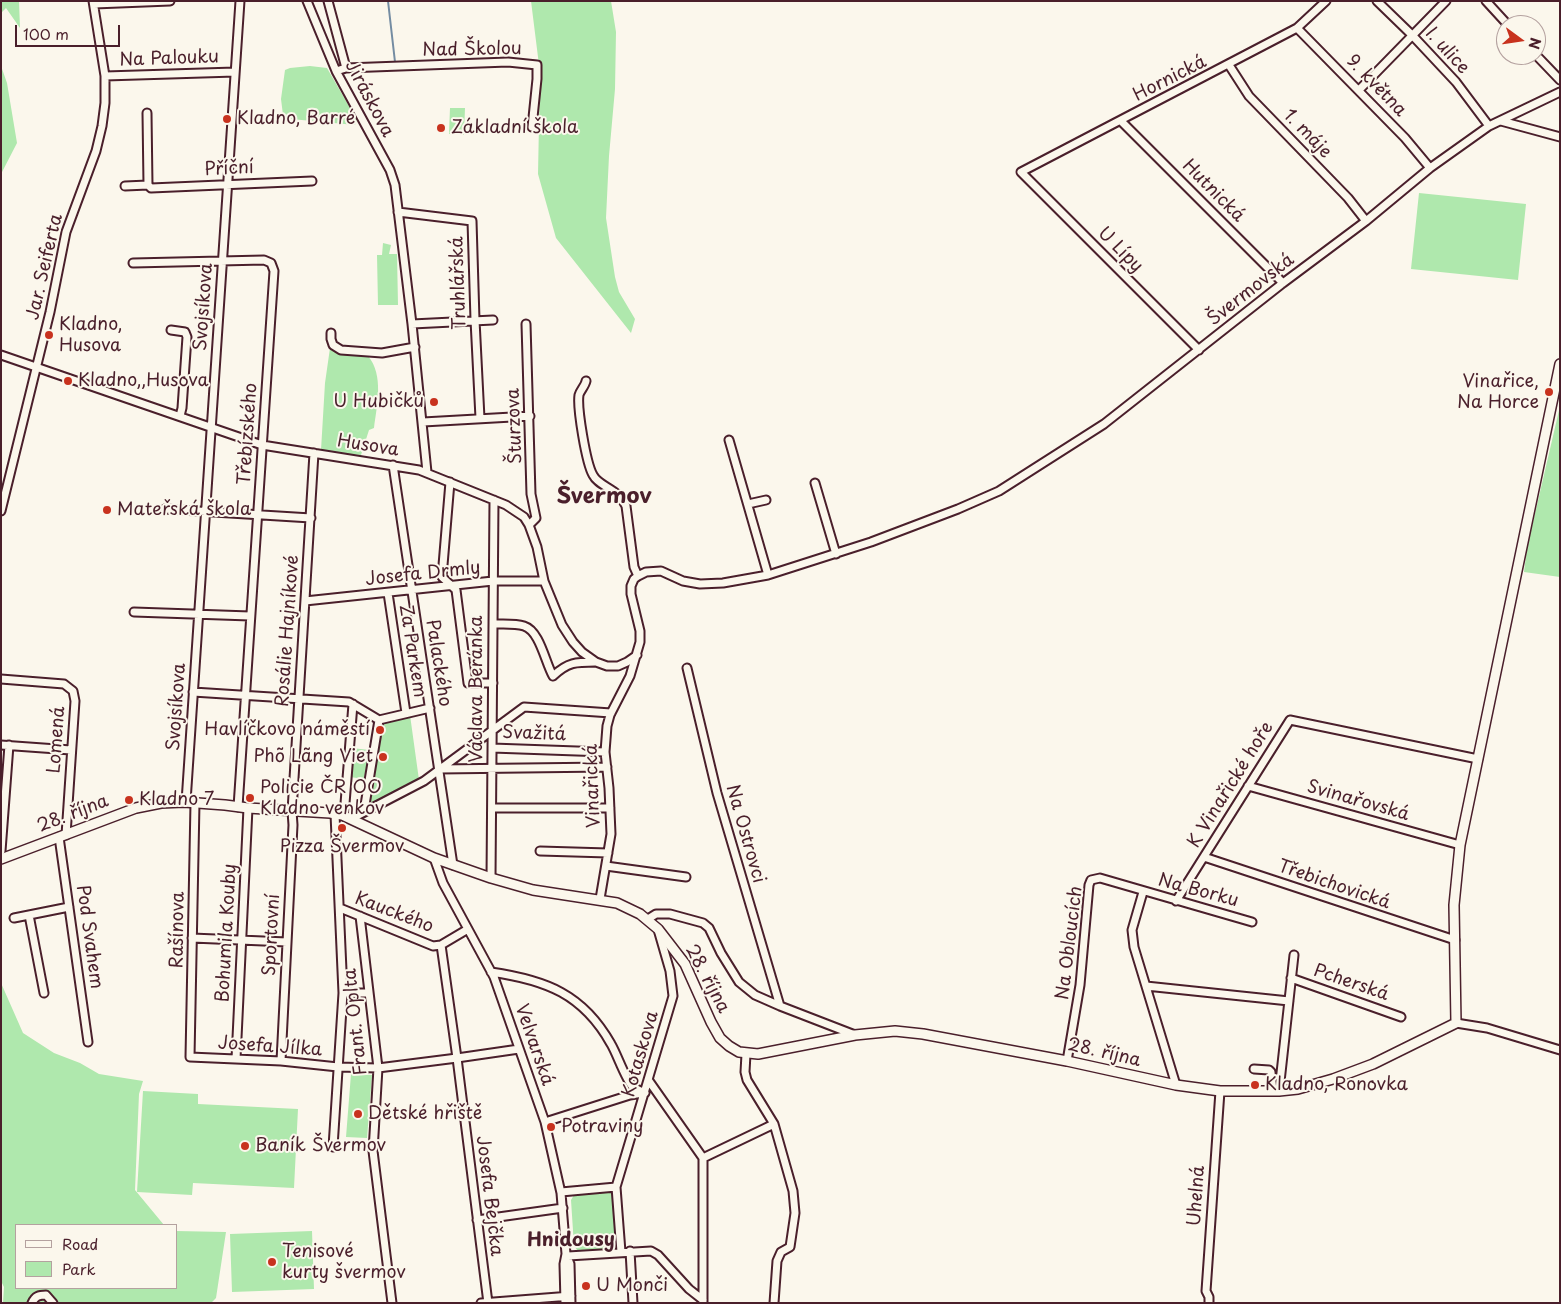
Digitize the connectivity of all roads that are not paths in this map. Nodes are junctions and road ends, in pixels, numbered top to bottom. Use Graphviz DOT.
graph roads {
  1 [pos="170,1"];
  2 [pos="240,1"];
  3 [pos="307,1"];
  4 [pos="328,1"];
  5 [pos="1326,1"];
  6 [pos="1377,1"];
  7 [pos="1446,1"];
  8 [pos="1486,1"];
  9 [pos="94,3"];
  10 [pos="1499,15"];
  11 [pos="1297,28"];
  12 [pos="1412,35"];
  13 [pos="1229,65"];
  14 [pos="1546,65"];
  15 [pos="346,68"];
  16 [pos="336,71"];
  17 [pos="235,72"];
  18 [pos="105,76"];
  19 [pos="1560,80"];
  20 [pos="1359,90"];
  21 [pos="1560,92"];
  22 [pos="147,113"];
  23 [pos="1121,121"];
  24 [pos="1501,121"];
  25 [pos="1489,126"];
  26 [pos="532,127"];
  27 [pos="1560,137"];
  28 [pos="1430,168"];
  29 [pos="1021,172"];
  30 [pos="312,181"];
  31 [pos="228,183"];
  32 [pos="148,185"];
  33 [pos="125,186"];
  34 [pos="398,212"];
  35 [pos="1366,221"];
  36 [pos="222,262"];
  37 [pos="133,263"];
  38 [pos="1283,283"];
  39 [pos="475,320"];
  40 [pos="493,320"];
  41 [pos="412,324"];
  42 [pos="526,324"];
  43 [pos="171,330"];
  44 [pos="331,333"];
  45 [pos="414,347"];
  46 [pos="1199,350"];
  47 [pos="1,354"];
  48 [pos="1560,364"];
  49 [pos="36,366"];
  50 [pos="1559,376"];
  51 [pos="586,381"];
  52 [pos="180,416"];
  53 [pos="530,416"];
  54 [pos="480,418"];
  55 [pos="423,422"];
  56 [pos="210,427"];
  57 [pos="729,440"];
  58 [pos="262,445"];
  59 [pos="314,453"];
  60 [pos="393,465"];
  61 [pos="428,472"];
  62 [pos="450,482"];
  63 [pos="815,482"];
  64 [pos="3,500"];
  65 [pos="494,500"];
  66 [pos="766,500"];
  67 [pos="748,504"];
  68 [pos="165,509"];
  69 [pos="1,511"];
  70 [pos="206,512"];
  71 [pos="258,515"];
  72 [pos="311,518"];
  73 [pos="530,525"];
  74 [pos="836,554"];
  75 [pos="768,575"];
  76 [pos="638,576"];
  77 [pos="493,581"];
  78 [pos="544,581"];
  79 [pos="452,587"];
  80 [pos="412,590"];
  81 [pos="388,593"];
  82 [pos="305,601"];
  83 [pos="134,612"];
  84 [pos="198,614"];
  85 [pos="250,616"];
  86 [pos="493,624"];
  87 [pos="637,655"];
  88 [pos="596,662"];
  89 [pos="687,668"];
  90 [pos="1,679"];
  91 [pos="493,683"];
  92 [pos="194,692"];
  93 [pos="244,695"];
  94 [pos="298,698"];
  95 [pos="353,704"];
  96 [pos="430,708"];
  97 [pos="406,713"];
  98 [pos="611,713"];
  99 [pos="379,720"];
  100 [pos="492,731"];
  101 [pos="5,745"];
  102 [pos="492,748"];
  103 [pos="72,750"];
  104 [pos="605,752"];
  105 [pos="1478,759"];
  106 [pos="607,767"];
  107 [pos="439,769"];
  108 [pos="492,769"];
  109 [pos="1248,786"];
  110 [pos="190,803"];
  111 [pos="238,807"];
  112 [pos="248,808"];
  113 [pos="492,808"];
  114 [pos="610,808"];
  115 [pos="292,811"];
  116 [pos="364,811"];
  117 [pos="344,816"];
  118 [pos="62,836"];
  119 [pos="1460,845"];
  120 [pos="1,851"];
  121 [pos="540,851"];
  122 [pos="608,853"];
  123 [pos="1204,857"];
  124 [pos="434,858"];
  125 [pos="1,859"];
  126 [pos="453,865"];
  127 [pos="606,866"];
  128 [pos="686,877"];
  129 [pos="491,878"];
  130 [pos="1143,892"];
  131 [pos="600,900"];
  132 [pos="1176,901"];
  133 [pos="69,907"];
  134 [pos="340,908"];
  135 [pos="28,915"];
  136 [pos="360,916"];
  137 [pos="14,918"];
  138 [pos="648,919"];
  139 [pos="1252,922"];
  140 [pos="468,929"];
  141 [pos="658,929"];
  142 [pos="192,938"];
  143 [pos="242,940"];
  144 [pos="1454,940"];
  145 [pos="287,942"];
  146 [pos="440,945"];
  147 [pos="1294,955"];
  148 [pos="491,972"];
  149 [pos="1291,978"];
  150 [pos="1146,986"];
  151 [pos="343,992"];
  152 [pos="44,993"];
  153 [pos="369,993"];
  154 [pos="1289,1001"];
  155 [pos="780,1006"];
  156 [pos="1401,1017"];
  157 [pos="1456,1022"];
  158 [pos="855,1035"];
  159 [pos="88,1042"];
  160 [pos="520,1049"];
  161 [pos="1560,1050"];
  162 [pos="746,1054"];
  163 [pos="190,1057"];
  164 [pos="457,1058"];
  165 [pos="236,1059"];
  166 [pos="281,1061"];
  167 [pos="1067,1061"];
  168 [pos="338,1067"];
  169 [pos="378,1068"];
  170 [pos="1254,1069"];
  171 [pos="648,1081"];
  172 [pos="1176,1085"];
  173 [pos="1220,1090"];
  174 [pos="1276,1091"];
  175 [pos="645,1093"];
  176 [pos="545,1122"];
  177 [pos="774,1124"];
  178 [pos="333,1147"];
  179 [pos="703,1158"];
  180 [pos="616,1187"];
  181 [pos="561,1192"];
  182 [pos="563,1208"];
  183 [pos="476,1220"];
  184 [pos="621,1252"];
  185 [pos="630,1252"];
  186 [pos="567,1255"];
  187 [pos="568,1300"];
  188 [pos="703,1301"];
  189 [pos="486,1302"];
  190 [pos="32,1303"];
  191 [pos="53,1303"];
  192 [pos="392,1303"];
  193 [pos="633,1303"];
  194 [pos="774,1303"];
  195 [pos="1208,1303"];
  1 -- 9 [label="street"];
  2 -- 17 [label="street, Svojsíkova"];
  3 -- 16 [label="street, Jiráskova"];
  4 -- 15 [label="street"];
  5 -- 11 [label="street, Hornická"];
  6 -- 12 [label="street, I. ulice"];
  7 -- 12 [label="street"];
  8 -- 10 [label="street"];
  9 -- 18 [label="street, Jar. Seiferta"];
  11 -- 13 [label="street, Hornická"];
  11 -- 20 [label="street, 9. května"];
  12 -- 20 [label="street"];
  12 -- 25 [label="street, I. ulice"];
  13 -- 23 [label="street, Hornická"];
  13 -- 35 [label="street, 1. máje"];
  14 -- 19 [label="street"];
  15 -- 16 [label="street"];
  15 -- 26 [label="street, Nad Školou"];
  16 -- 34 [label="street, Jiráskova"];
  17 -- 18 [label="street, Na Palouku"];
  17 -- 31 [label="street, Svojsíkova"];
  18 -- 49 [label="street, Jar. Seiferta"];
  20 -- 28 [label="street, 9. května"];
  21 -- 24 [label="street, Švermovská"];
  22 -- 32 [label="street"];
  23 -- 29 [label="street, Hornická"];
  23 -- 38 [label="street, Hutnická"];
  24 -- 25 [label="street, Švermovská"];
  24 -- 27 [label="street"];
  25 -- 28 [label="street, Švermovská"];
  28 -- 35 [label="street, Švermovská"];
  29 -- 46 [label="street, U Lípy"];
  30 -- 31 [label="street, Příční"];
  31 -- 32 [label="street, Příční"];
  31 -- 36 [label="street, Svojsíkova"];
  32 -- 33 [label="street, Příční"];
  34 -- 39 [label="street, Truhlářská"];
  34 -- 41 [label="street, Jiráskova"];
  35 -- 38 [label="street, Švermovská"];
  36 -- 37 [label="street"];
  36 -- 56 [label="street, Svojsíkova"];
  36 -- 58 [label="street, Třebízského"];
  38 -- 46 [label="street, Švermovská"];
  39 -- 40 [label="street"];
  39 -- 41 [label="street"];
  39 -- 54 [label="street, Truhlářská"];
  41 -- 45 [label="street, Jiráskova"];
  42 -- 53 [label="street, Šturzova"];
  43 -- 52 [label="street"];
  44 -- 45 [label="street"];
  45 -- 55 [label="street, Jiráskova"];
  46 -- 74 [label="street, Švermovská"];
  47 -- 49 [label="street, Husova"];
  48 -- 50 [label="main road"];
  49 -- 52 [label="street, Husova"];
  49 -- 64 [label="street, Jar. Seiferta"];
  50 -- 105 [label="main road"];
  51 -- 76 [label="street"];
  52 -- 56 [label="street, Husova"];
  53 -- 54 [label="street"];
  53 -- 73 [label="street, Šturzova"];
  54 -- 55 [label="street"];
  55 -- 61 [label="street, Jiráskova"];
  56 -- 58 [label="street, Husova"];
  56 -- 70 [label="street, Svojsíkova"];
  57 -- 67 [label="street"];
  58 -- 59 [label="street, Husova"];
  58 -- 71 [label="street, Třebízského"];
  59 -- 60 [label="street, Husova"];
  59 -- 72 [label="street, Rosálie Hajníkové"];
  60 -- 61 [label="street, Husova"];
  60 -- 80 [label="street, Palackého"];
  61 -- 62 [label="street, Husova"];
  62 -- 65 [label="street, Husova"];
  62 -- 79 [label="street"];
  63 -- 74 [label="street"];
  64 -- 69 [label="street, Jar. Seiferta"];
  65 -- 73 [label="street, Husova"];
  65 -- 77 [label="street, Václava Beránka"];
  66 -- 67 [label="street"];
  67 -- 75 [label="street"];
  68 -- 70 [label="street"];
  70 -- 71 [label="street"];
  70 -- 84 [label="street, Svojsíkova"];
  71 -- 72 [label="street"];
  71 -- 85 [label="street, Třebízského"];
  72 -- 82 [label="street, Rosálie Hajníkové"];
  73 -- 78 [label="street"];
  74 -- 75 [label="street"];
  75 -- 76 [label="street"];
  76 -- 87 [label="street, Vinařická"];
  77 -- 78 [label="street, Josefa Drmly"];
  77 -- 79 [label="street, Josefa Drmly"];
  77 -- 86 [label="street, Václava Beránka"];
  78 -- 88 [label="street"];
  79 -- 80 [label="street, Josefa Drmly"];
  79 -- 91 [label="street"];
  80 -- 81 [label="street, Josefa Drmly"];
  80 -- 96 [label="street, Palackého"];
  81 -- 82 [label="street, Josefa Drmly"];
  81 -- 97 [label="street, Za Parkem"];
  82 -- 94 [label="street, Rosálie Hajníkové"];
  83 -- 84 [label="street"];
  84 -- 85 [label="street"];
  84 -- 92 [label="street, Svojsíkova"];
  85 -- 93 [label="street, Třebízského"];
  86 -- 88 [label="street"];
  86 -- 91 [label="street, Václava Beránka"];
  87 -- 88 [label="street"];
  87 -- 98 [label="street, Vinařická"];
  89 -- 155 [label="street, Na Ostrovci"];
  90 -- 103 [label="street, Lomená"];
  91 -- 100 [label="street, Václava Beránka"];
  92 -- 93 [label="street"];
  92 -- 110 [label="street, Svojsíkova"];
  93 -- 94 [label="street"];
  93 -- 111 [label="street, Třebízského"];
  94 -- 95 [label="street"];
  94 -- 115 [label="street, Rosálie Hajníkové"];
  95 -- 99 [label="street"];
  95 -- 117 [label="street, Kauckého"];
  96 -- 97 [label="street"];
  96 -- 107 [label="street, Palackého"];
  97 -- 99 [label="street"];
  98 -- 100 [label="street"];
  98 -- 104 [label="street, Vinařická"];
  99 -- 116 [label="street"];
  100 -- 102 [label="street, Václava Beránka"];
  100 -- 107 [label="street"];
  101 -- 103 [label="street"];
  101 -- 120 [label="street"];
  102 -- 104 [label="street, Svažitá"];
  102 -- 108 [label="street, Václava Beránka"];
  103 -- 118 [label="street, Lomená"];
  104 -- 106 [label="street, Vinařická"];
  105 -- 109 [label="street, K Vinařické hoře"];
  105 -- 119 [label="main road"];
  106 -- 108 [label="street"];
  106 -- 114 [label="street, Vinařická"];
  107 -- 108 [label="street"];
  107 -- 116 [label="street"];
  107 -- 126 [label="street, Palackého"];
  108 -- 113 [label="street, Václava Beránka"];
  109 -- 119 [label="street, Svinařovská"];
  109 -- 123 [label="street, K Vinařické hoře"];
  110 -- 111 [label="main road, 28. října"];
  110 -- 118 [label="main road, 28. října"];
  110 -- 142 [label="street, Rašínova"];
  111 -- 112 [label="main road, 28. října"];
  112 -- 115 [label="main road, 28. října"];
  112 -- 143 [label="street, Bohumila Kouby"];
  113 -- 114 [label="street"];
  113 -- 129 [label="street, Václava Beránka"];
  114 -- 122 [label="street, Vinařická"];
  115 -- 117 [label="main road, 28. října"];
  115 -- 145 [label="street, Sportovní"];
  116 -- 117 [label="street"];
  117 -- 124 [label="main road, 28. října"];
  117 -- 134 [label="street, Kauckého"];
  118 -- 125 [label="main road, 28. října"];
  118 -- 133 [label="street, Pod Svahem"];
  119 -- 144 [label="main road"];
  121 -- 122 [label="street"];
  122 -- 127 [label="street, Vinařická"];
  123 -- 132 [label="street, K Vinařické hoře"];
  123 -- 144 [label="street, Třebichovická"];
  124 -- 126 [label="main road, 28. října"];
  124 -- 140 [label="street, Velvarská"];
  126 -- 129 [label="main road, 28. října"];
  127 -- 128 [label="street"];
  127 -- 131 [label="street, Vinařická"];
  129 -- 131 [label="main road, 28. října"];
  130 -- 132 [label="street, Na Borku"];
  130 -- 150 [label="street, Na Borku"];
  130 -- 167 [label="street, Na Obloucích"];
  131 -- 138 [label="main road, 28. října"];
  132 -- 139 [label="street, Na Borku"];
  133 -- 135 [label="street"];
  133 -- 159 [label="street, Pod Svahem"];
  134 -- 136 [label="street, Kauckého"];
  134 -- 151 [label="street"];
  135 -- 137 [label="street"];
  135 -- 152 [label="street"];
  136 -- 146 [label="street, Kauckého"];
  136 -- 153 [label="street, Frant. Oplta"];
  138 -- 141 [label="main road, 28. října"];
  138 -- 155 [label="street"];
  140 -- 146 [label="street, Kauckého"];
  140 -- 148 [label="street, Velvarská"];
  141 -- 162 [label="main road, 28. října"];
  141 -- 171 [label="street, Kotaskova"];
  142 -- 143 [label="street"];
  142 -- 163 [label="street, Rašínova"];
  143 -- 145 [label="street"];
  143 -- 165 [label="street, Bohumila Kouby"];
  144 -- 157 [label="main road"];
  145 -- 166 [label="street, Sportovní"];
  146 -- 164 [label="street, Josefa Bejčka"];
  147 -- 149 [label="street"];
  148 -- 160 [label="street, Velvarská"];
  148 -- 175 [label="street"];
  149 -- 154 [label="street"];
  149 -- 156 [label="street, Pcherská"];
  150 -- 154 [label="street"];
  150 -- 172 [label="street, Na Borku"];
  151 -- 153 [label="street"];
  151 -- 168 [label="street"];
  153 -- 169 [label="street, Frant. Oplta"];
  154 -- 174 [label="street"];
  155 -- 158 [label="street"];
  157 -- 161 [label="street"];
  157 -- 174 [label="main road, 28. října"];
  158 -- 162 [label="main road, 28. října"];
  158 -- 167 [label="main road, 28. října"];
  160 -- 164 [label="street, Josefa Jílka"];
  160 -- 176 [label="street, Velvarská"];
  162 -- 177 [label="street"];
  163 -- 165 [label="street, Josefa Jílka"];
  164 -- 169 [label="street, Josefa Jílka"];
  164 -- 183 [label="street, Josefa Bejčka"];
  165 -- 166 [label="street, Josefa Jílka"];
  166 -- 168 [label="street, Josefa Jílka"];
  167 -- 172 [label="main road, 28. října"];
  168 -- 169 [label="street, Josefa Jílka"];
  168 -- 178 [label="street"];
  169 -- 192 [label="street, Frant. Oplta"];
  170 -- 174 [label="street"];
  171 -- 175 [label="street, Kotaskova"];
  171 -- 179 [label="street"];
  172 -- 173 [label="main road, 28. října"];
  173 -- 174 [label="main road, 28. října"];
  173 -- 195 [label="street, Uhelná"];
  175 -- 176 [label="street"];
  175 -- 180 [label="street, Kotaskova"];
  176 -- 181 [label="street, Velvarská"];
  177 -- 179 [label="street"];
  177 -- 194 [label="street"];
  179 -- 188 [label="street"];
  180 -- 181 [label="street"];
  180 -- 184 [label="street"];
  181 -- 182 [label="street, Velvarská"];
  182 -- 183 [label="street"];
  182 -- 186 [label="street, Velvarská"];
  183 -- 189 [label="street, Josefa Bejčka"];
  184 -- 185 [label="street"];
  184 -- 186 [label="street"];
  185 -- 188 [label="street"];
  185 -- 193 [label="street"];
  186 -- 187 [label="street, Velvarská"];
  187 -- 189 [label="street"];
  190 -- 191 [label="street"];
}
